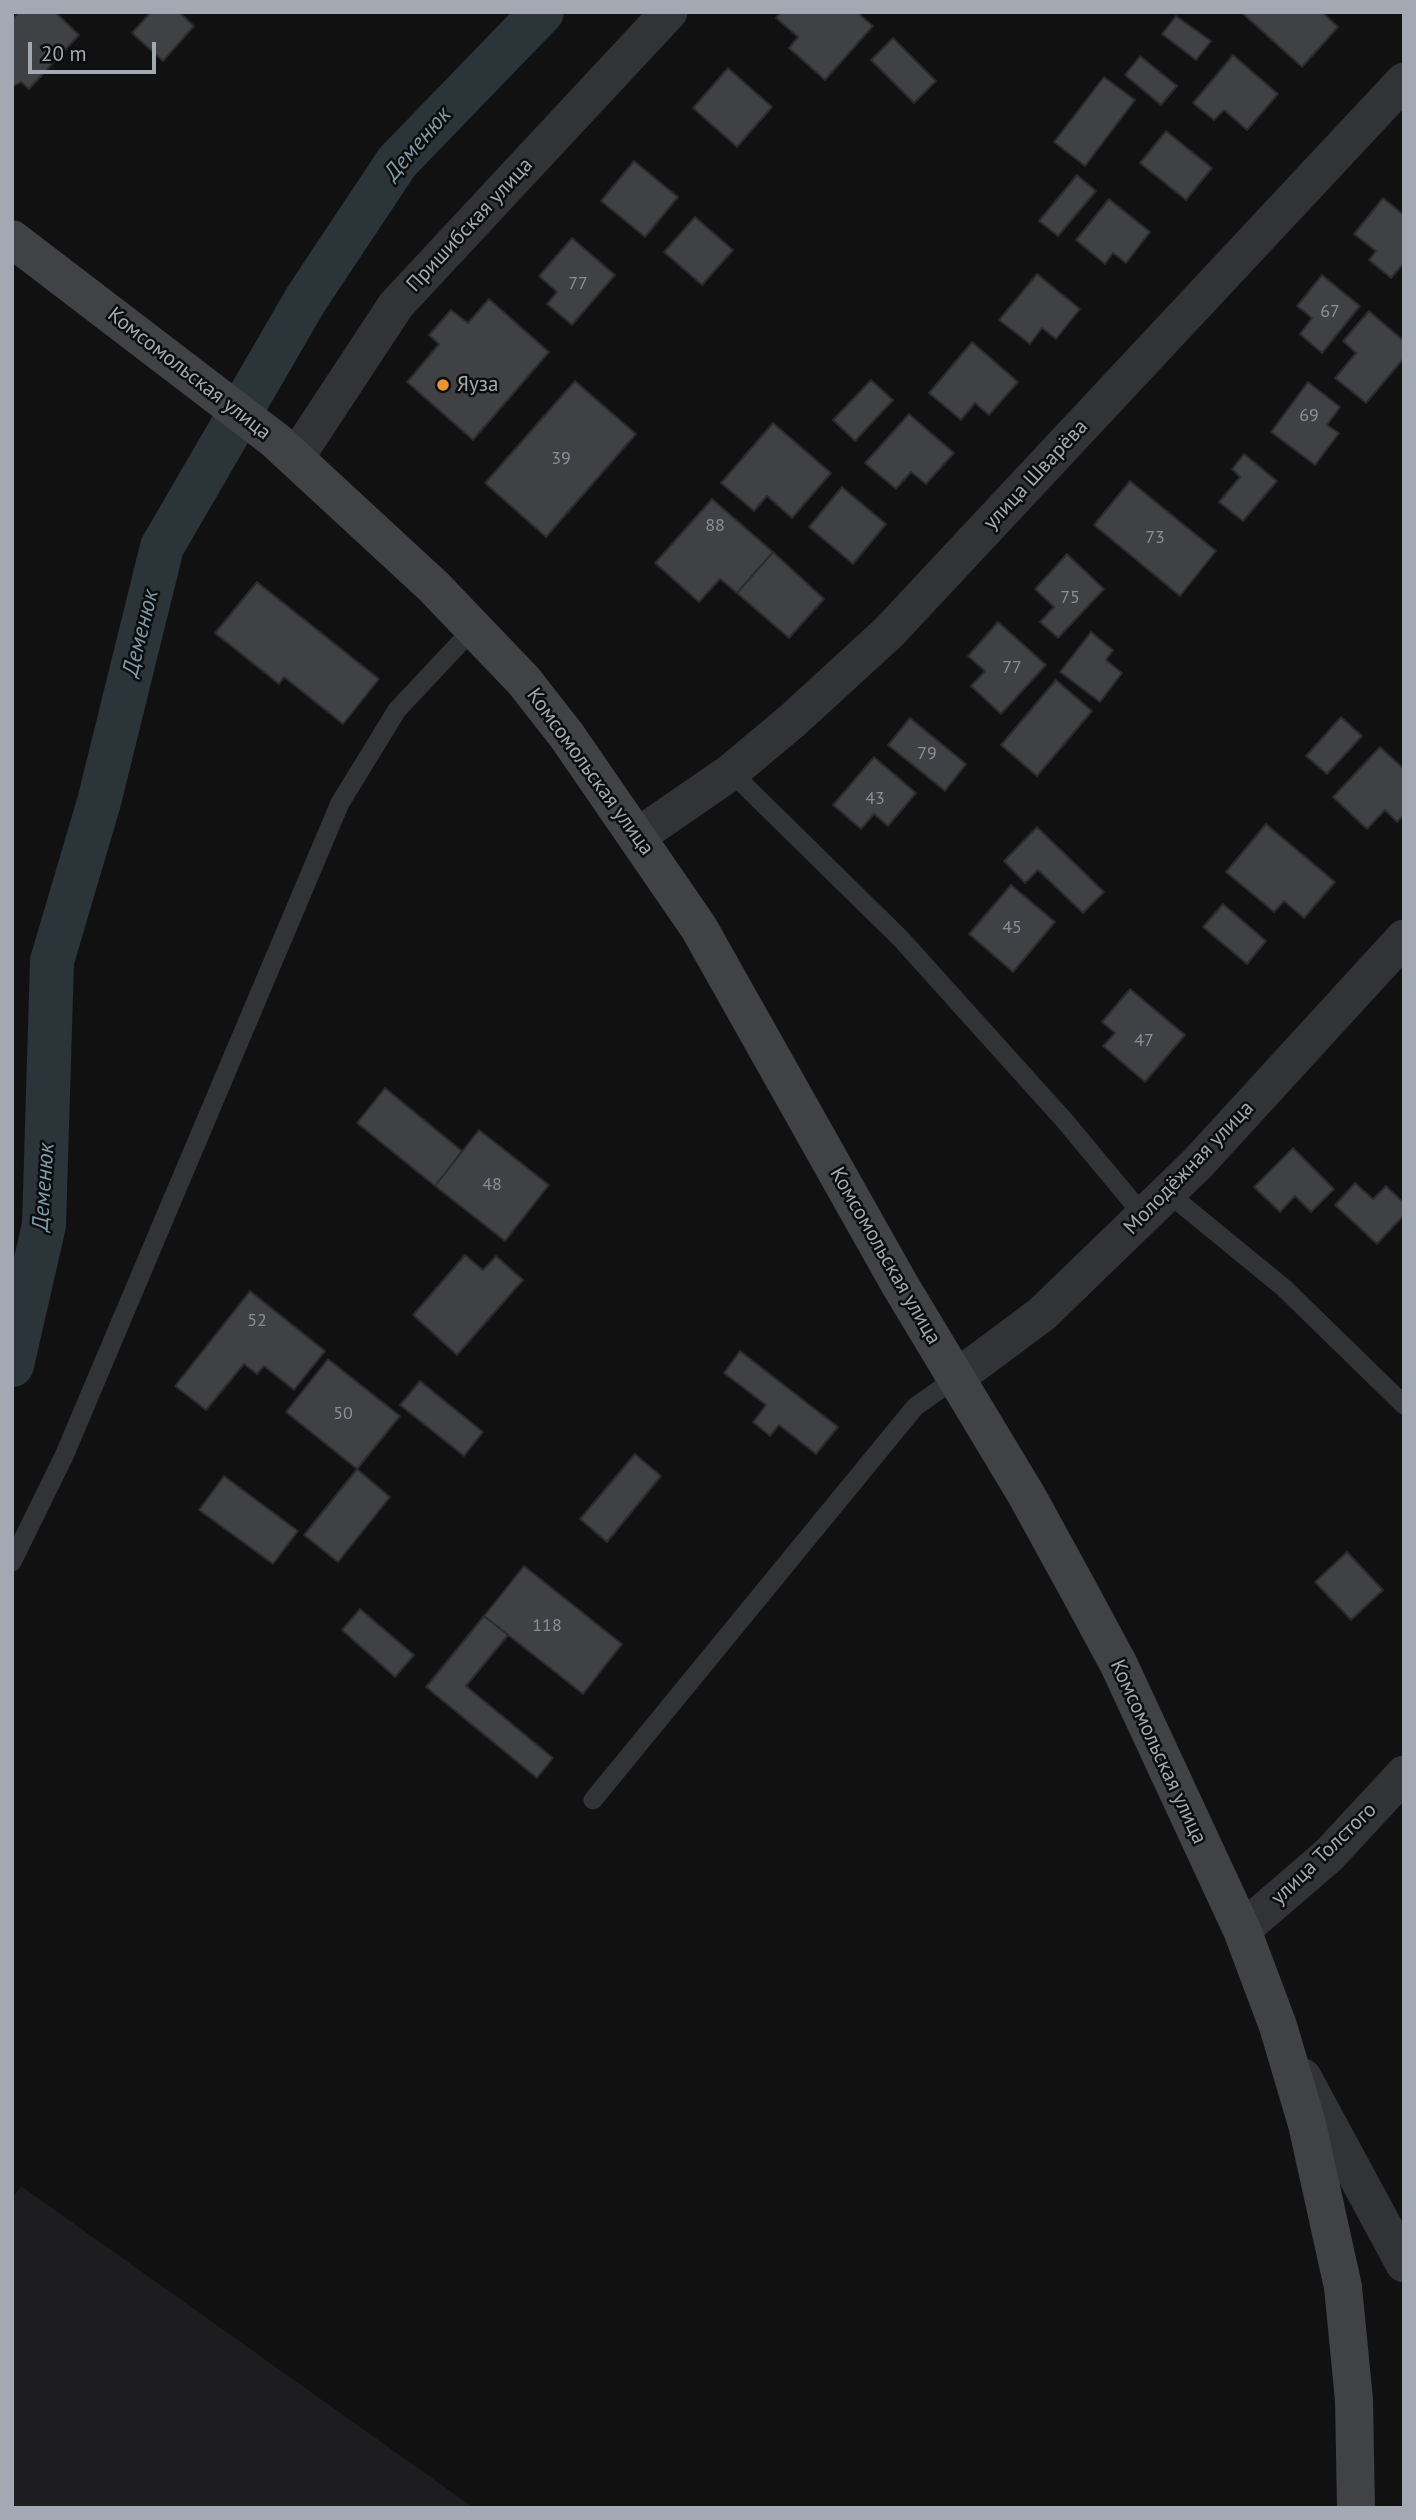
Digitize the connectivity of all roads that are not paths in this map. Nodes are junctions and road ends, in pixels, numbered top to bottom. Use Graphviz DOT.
graph roads {
  1 [pos="669,12"];
  2 [pos="1404,81"];
  3 [pos="12,239"];
  4 [pos="285,449"];
  5 [pos="473,629"];
  6 [pos="731,772"];
  7 [pos="638,836"];
  8 [pos="1404,938"];
  9 [pos="1156,1204"];
  10 [pos="956,1378"];
  11 [pos="1404,1405"];
  12 [pos="12,1562"];
  13 [pos="1404,1774"];
  14 [pos="593,1800"];
  15 [pos="1242,1930"];
  16 [pos="1278,2026"];
  17 [pos="1404,2264"];
  18 [pos="1356,2508"];
  1 -- 4 [label="street, Пришибская улица"];
  2 -- 6 [label="street, улица Шварёва"];
  3 -- 4 [label="main road, Комсомольская улица"];
  4 -- 5 [label="main road, Комсомольская улица"];
  5 -- 7 [label="main road, Комсомольская улица"];
  5 -- 12 [label="lane"];
  6 -- 7 [label="street, улица Шварёва"];
  6 -- 9 [label="lane"];
  7 -- 10 [label="main road, Комсомольская улица"];
  8 -- 9 [label="street, Молодёжная улица"];
  9 -- 10 [label="street, Молодёжная улица"];
  9 -- 11 [label="lane"];
  10 -- 14 [label="lane"];
  10 -- 15 [label="main road, Комсомольская улица"];
  13 -- 15 [label="street, улица Толстого"];
  15 -- 16 [label="main road, Комсомольская улица"];
  16 -- 17 [label="street"];
  16 -- 18 [label="main road, Комсомольская улица"];
}
